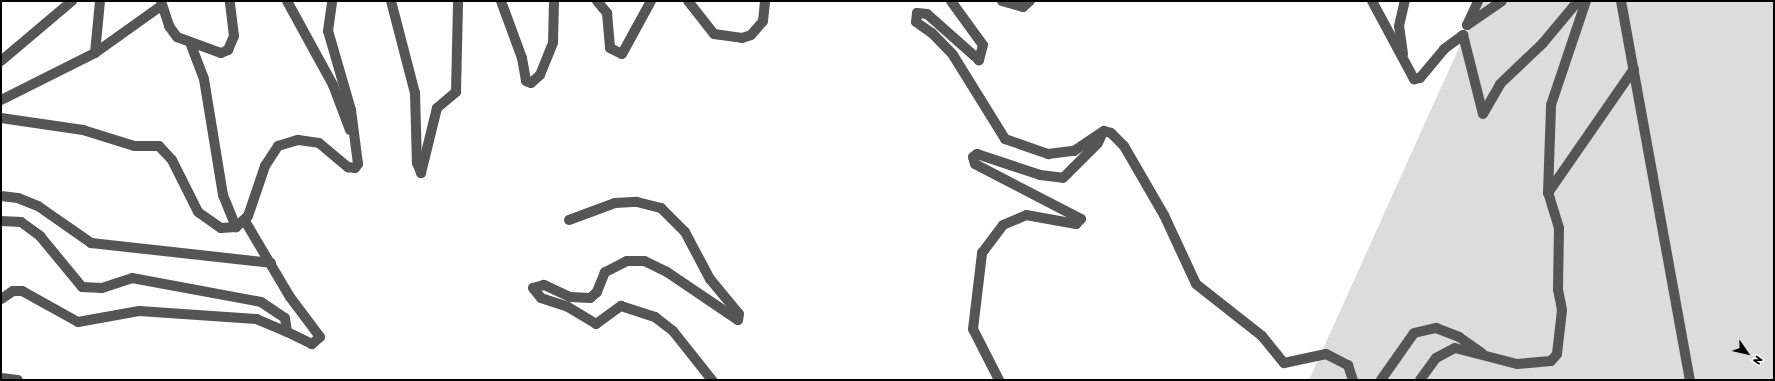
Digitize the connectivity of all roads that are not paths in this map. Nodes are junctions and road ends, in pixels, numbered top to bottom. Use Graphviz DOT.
graph roads {
  1 [pos="72,1"];
  2 [pos="100,1"];
  3 [pos="230,1"];
  4 [pos="287,1"];
  5 [pos="332,1"];
  6 [pos="391,1"];
  7 [pos="458,1"];
  8 [pos="501,1"];
  9 [pos="554,1"];
  10 [pos="597,1"];
  11 [pos="650,1"];
  12 [pos="688,1"];
  13 [pos="765,1"];
  14 [pos="952,1"];
  15 [pos="1002,1"];
  16 [pos="1030,1"];
  17 [pos="1372,1"];
  18 [pos="1405,1"];
  19 [pos="1478,1"];
  20 [pos="1502,1"];
  21 [pos="1578,1"];
  22 [pos="1586,1"];
  23 [pos="1621,1"];
  24 [pos="161,3"];
  25 [pos="1467,25"];
  26 [pos="1463,35"];
  27 [pos="191,45"];
  28 [pos="94,53"];
  29 [pos="1404,55"];
  30 [pos="1,62"];
  31 [pos="1634,69"];
  32 [pos="1,100"];
  33 [pos="1,118"];
  34 [pos="1104,131"];
  35 [pos="358,152"];
  36 [pos="1548,192"];
  37 [pos="1,196"];
  38 [pos="570,220"];
  39 [pos="245,221"];
  40 [pos="1,222"];
  41 [pos="236,227"];
  42 [pos="272,263"];
  43 [pos="1,299"];
  44 [pos="287,332"];
  45 [pos="1489,357"];
  46 [pos="1,378"];
  47 [pos="18,380"];
  48 [pos="712,380"];
  49 [pos="998,380"];
  50 [pos="1353,380"];
  51 [pos="1381,380"];
  52 [pos="1420,380"];
  53 [pos="1690,380"];
  1 -- 30 [label="street"];
  2 -- 28 [label="street"];
  3 -- 27 [label="street"];
  4 -- 35 [label="street"];
  5 -- 35 [label="street"];
  6 -- 7 [label="street"];
  8 -- 9 [label="street"];
  10 -- 11 [label="street"];
  12 -- 13 [label="street"];
  14 -- 34 [label="street"];
  15 -- 16 [label="street"];
  17 -- 29 [label="street"];
  18 -- 29 [label="street"];
  19 -- 25 [label="street"];
  20 -- 25 [label="street"];
  21 -- 26 [label="street"];
  22 -- 36 [label="street"];
  23 -- 31 [label="street"];
  24 -- 27 [label="street"];
  24 -- 28 [label="street"];
  25 -- 26 [label="street"];
  26 -- 29 [label="street"];
  27 -- 41 [label="street"];
  28 -- 32 [label="street"];
  31 -- 36 [label="street"];
  31 -- 53 [label="street"];
  33 -- 41 [label="street"];
  34 -- 49 [label="street"];
  34 -- 50 [label="street"];
  35 -- 39 [label="street"];
  36 -- 45 [label="street"];
  37 -- 42 [label="street"];
  38 -- 48 [label="street"];
  39 -- 41 [label="street"];
  39 -- 42 [label="street"];
  40 -- 44 [label="street"];
  42 -- 44 [label="street"];
  43 -- 44 [label="street"];
  45 -- 51 [label="street"];
  45 -- 52 [label="street"];
  46 -- 47 [label="street"];
}
